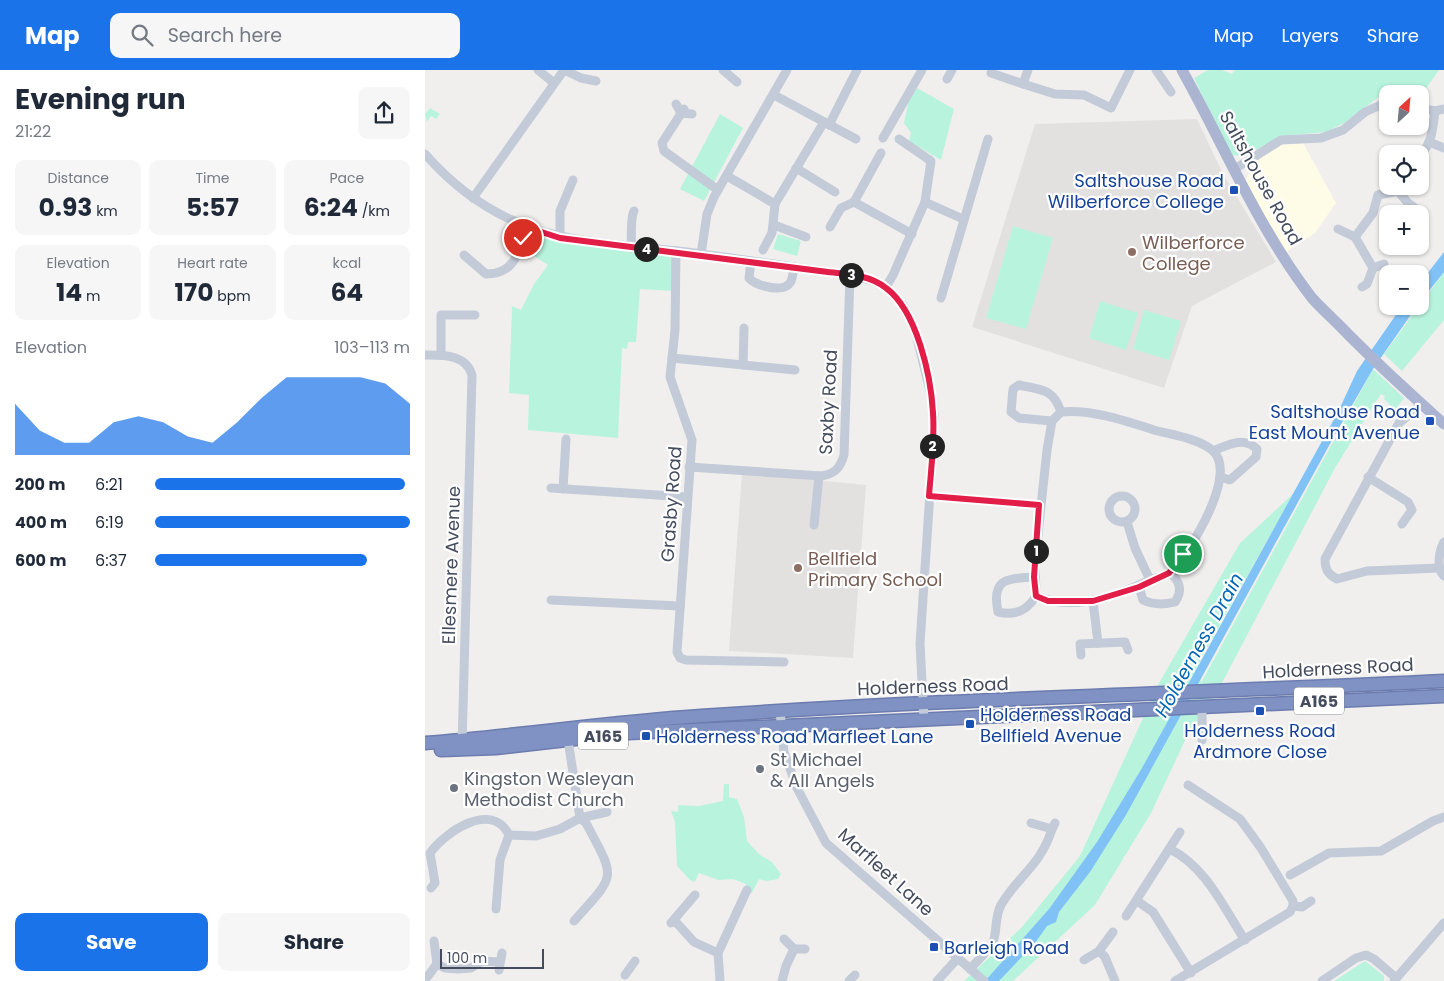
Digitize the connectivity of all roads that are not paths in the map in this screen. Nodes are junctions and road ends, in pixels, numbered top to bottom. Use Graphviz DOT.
graph roads {
  1 [pos="538,70"];
  2 [pos="564,70"];
  3 [pos="723,70"];
  4 [pos="787,70"];
  5 [pos="857,70"];
  6 [pos="952,70"];
  7 [pos="1130,70"];
  8 [pos="1156,70"];
  9 [pos="918,71"];
  10 [pos="1028,71"];
  11 [pos="1186,72"];
  12 [pos="991,73"];
  13 [pos="947,79"];
  14 [pos="596,81"];
  15 [pos="737,82"];
  16 [pos="554,83"];
  17 [pos="1023,84"];
  18 [pos="1171,92"];
  19 [pos="774,95"];
  20 [pos="1379,106"];
  21 [pos="1440,110"];
  22 [pos="692,114"];
  23 [pos="826,123"];
  24 [pos="883,138"];
  25 [pos="856,139"];
  26 [pos="989,139"];
  27 [pos="899,140"];
  28 [pos="1429,142"];
  29 [pos="1427,145"];
  30 [pos="1444,148"];
  31 [pos="881,153"];
  32 [pos="425,154"];
  33 [pos="796,168"];
  34 [pos="1233,170"];
  35 [pos="727,176"];
  36 [pos="573,180"];
  37 [pos="718,190"];
  38 [pos="835,192"];
  39 [pos="1379,195"];
  40 [pos="1403,195"];
  41 [pos="926,197"];
  42 [pos="473,198"];
  43 [pos="854,202"];
  44 [pos="775,204"];
  45 [pos="1411,205"];
  46 [pos="634,211"];
  47 [pos="963,219"];
  48 [pos="774,225"];
  49 [pos="526,227"];
  50 [pos="830,227"];
  51 [pos="1338,229"];
  52 [pos="912,234"];
  53 [pos="806,237"];
  54 [pos="1355,237"];
  55 [pos="560,238"];
  56 [pos="631,248"];
  57 [pos="763,250"];
  58 [pos="676,251"];
  59 [pos="701,254"];
  60 [pos="464,255"];
  61 [pos="751,261"];
  62 [pos="1384,264"];
  63 [pos="794,267"];
  64 [pos="1373,268"];
  65 [pos="850,275"];
  66 [pos="886,287"];
  67 [pos="1362,287"];
  68 [pos="941,298"];
  69 [pos="475,315"];
  70 [pos="744,328"];
  71 [pos="441,355"];
  72 [pos="425,356"];
  73 [pos="672,358"];
  74 [pos="743,365"];
  75 [pos="795,370"];
  76 [pos="1422,404"];
  77 [pos="1061,412"];
  78 [pos="1052,421"];
  79 [pos="1444,424"];
  80 [pos="566,439"];
  81 [pos="1213,450"];
  82 [pos="689,467"];
  83 [pos="819,476"];
  84 [pos="1368,477"];
  85 [pos="1220,478"];
  86 [pos="551,488"];
  87 [pos="563,489"];
  88 [pos="929,496"];
  89 [pos="687,497"];
  90 [pos="1039,505"];
  91 [pos="1127,522"];
  92 [pos="1402,524"];
  93 [pos="814,525"];
  94 [pos="1444,542"];
  95 [pos="1442,572"];
  96 [pos="1169,573"];
  97 [pos="1034,577"];
  98 [pos="1150,580"];
  99 [pos="1139,587"];
  100 [pos="1036,596"];
  101 [pos="551,600"];
  102 [pos="1093,601"];
  103 [pos="680,606"];
  104 [pos="1098,643"];
  105 [pos="1128,650"];
  106 [pos="1081,655"];
  107 [pos="784,662"];
  108 [pos="1444,681"];
  109 [pos="1444,696"];
  110 [pos="922,702"];
  111 [pos="1198,706"];
  112 [pos="780,711"];
  113 [pos="924,719"];
  114 [pos="781,725"];
  115 [pos="568,740"];
  116 [pos="1203,740"];
  117 [pos="425,743"];
  118 [pos="462,745"];
  119 [pos="425,751"];
  120 [pos="1188,785"];
  121 [pos="607,812"];
  122 [pos="1444,817"];
  123 [pos="580,818"];
  124 [pos="1031,823"];
  125 [pos="1180,832"];
  126 [pos="509,835"];
  127 [pos="1170,849"];
  128 [pos="1290,875"];
  129 [pos="431,888"];
  130 [pos="747,890"];
  131 [pos="695,894"];
  132 [pos="1137,901"];
  133 [pos="1311,901"];
  134 [pos="1293,906"];
  135 [pos="572,907"];
  136 [pos="496,909"];
  137 [pos="1126,916"];
  138 [pos="1444,923"];
  139 [pos="1113,932"];
  140 [pos="784,939"];
  141 [pos="1245,940"];
  142 [pos="433,945"];
  143 [pos="794,949"];
  144 [pos="805,949"];
  145 [pos="1099,951"];
  146 [pos="718,953"];
  147 [pos="958,958"];
  148 [pos="1084,960"];
  149 [pos="500,962"];
  150 [pos="635,962"];
  151 [pos="437,964"];
  152 [pos="1191,973"];
  153 [pos="977,975"];
  154 [pos="628,976"];
  155 [pos="1395,979"];
  156 [pos="425,980"];
  157 [pos="720,981"];
  158 [pos="783,981"];
  159 [pos="937,981"];
  160 [pos="1115,981"];
  161 [pos="1175,981"];
  162 [pos="1322,981"];
  1 -- 16 [label="street"];
  2 -- 14 [label="street"];
  2 -- 16 [label="street"];
  3 -- 15 [label="street"];
  4 -- 19 [label="street"];
  5 -- 23 [label="street"];
  6 -- 13 [label="street"];
  7 -- 17 [label="street"];
  8 -- 18 [label="street"];
  9 -- 24 [label="street"];
  10 -- 17 [label="street"];
  11 -- 34 [label="main road, Saltshouse Road"];
  12 -- 17 [label="street"];
  16 -- 42 [label="street"];
  19 -- 23 [label="street"];
  19 -- 35 [label="street"];
  20 -- 34 [label="street"];
  21 -- 28 [label="street"];
  22 -- 37 [label="street"];
  23 -- 25 [label="street"];
  23 -- 33 [label="street"];
  26 -- 47 [label="street"];
  27 -- 41 [label="street"];
  28 -- 29 [label="street"];
  28 -- 30 [label="street"];
  31 -- 43 [label="street"];
  32 -- 42 [label="street"];
  33 -- 38 [label="street"];
  33 -- 44 [label="street"];
  34 -- 76 [label="main road, Saltshouse Road"];
  35 -- 37 [label="street"];
  35 -- 44 [label="street"];
  36 -- 55 [label="street"];
  37 -- 59 [label="street"];
  39 -- 54 [label="street"];
  40 -- 45 [label="street"];
  41 -- 47 [label="street"];
  41 -- 52 [label="street"];
  42 -- 49 [label="street"];
  43 -- 50 [label="street"];
  43 -- 52 [label="street"];
  44 -- 48 [label="street"];
  46 -- 56 [label="street"];
  47 -- 68 [label="street"];
  48 -- 53 [label="street"];
  48 -- 57 [label="street"];
  49 -- 55 [label="street"];
  49 -- 60 [label="street"];
  51 -- 54 [label="street"];
  52 -- 66 [label="street"];
  54 -- 64 [label="street"];
  55 -- 56 [label="street"];
  56 -- 58 [label="street"];
  58 -- 59 [label="street"];
  58 -- 73 [label="street, Grasby Road"];
  59 -- 61 [label="street"];
  61 -- 63 [label="street"];
  61 -- 63 [label="street"];
  62 -- 64 [label="street"];
  63 -- 65 [label="street"];
  64 -- 67 [label="street"];
  65 -- 66 [label="street"];
  65 -- 83 [label="street, Saxby Road"];
  66 -- 88 [label="street"];
  69 -- 71 [label="street"];
  70 -- 74 [label="street"];
  71 -- 72 [label="street"];
  71 -- 118 [label="street, Ellesmere Avenue"];
  73 -- 74 [label="street"];
  73 -- 82 [label="street, Grasby Road"];
  74 -- 75 [label="street"];
  76 -- 79 [label="main road, Saltshouse Road"];
  76 -- 84 [label="street"];
  77 -- 78 [label="street"];
  77 -- 78 [label="street"];
  77 -- 81 [label="street"];
  78 -- 90 [label="street"];
  80 -- 87 [label="street"];
  81 -- 85 [label="street"];
  81 -- 85 [label="street"];
  82 -- 83 [label="street, Saxby Road"];
  82 -- 89 [label="street, Grasby Road"];
  83 -- 93 [label="street"];
  84 -- 92 [label="street"];
  84 -- 95 [label="street"];
  85 -- 96 [label="street"];
  86 -- 87 [label="street"];
  87 -- 89 [label="street"];
  88 -- 90 [label="street"];
  88 -- 110 [label="street"];
  89 -- 103 [label="street, Grasby Road"];
  90 -- 97 [label="street"];
  91 -- 98 [label="street"];
  94 -- 95 [label="street"];
  96 -- 98 [label="street"];
  96 -- 99 [label="street"];
  97 -- 100 [label="street"];
  97 -- 100 [label="street"];
  98 -- 99 [label="street"];
  99 -- 102 [label="street"];
  100 -- 102 [label="street"];
  101 -- 103 [label="street"];
  102 -- 104 [label="street"];
  103 -- 107 [label="street, Grasby Road"];
  104 -- 105 [label="street"];
  104 -- 106 [label="street"];
  108 -- 110 [label="highway, Holderness Road / A165"];
  109 -- 111 [label="highway, Holderness Road / A165"];
  110 -- 112 [label="highway, Holderness Road / A165"];
  110 -- 113 [label="street"];
  111 -- 113 [label="highway, Holderness Road / A165"];
  111 -- 116 [label="street"];
  112 -- 114 [label="street, Marfleet Lane"];
  112 -- 118 [label="highway, Holderness Road / A165"];
  113 -- 114 [label="highway, Holderness Road / A165"];
  114 -- 115 [label="highway, Holderness Road / A165"];
  114 -- 147 [label="street, Marfleet Lane"];
  115 -- 118 [label="highway, Holderness Road / A165"];
  115 -- 123 [label="street"];
  117 -- 118 [label="highway, Holderness Road / A165"];
  118 -- 119 [label="highway, Holderness Road / A165"];
  120 -- 134 [label="street"];
  121 -- 123 [label="street"];
  122 -- 128 [label="street"];
  123 -- 126 [label="street"];
  123 -- 135 [label="street"];
  124 -- 153 [label="street"];
  125 -- 127 [label="street"];
  126 -- 129 [label="street"];
  126 -- 136 [label="street"];
  127 -- 132 [label="street"];
  127 -- 141 [label="street"];
  130 -- 146 [label="street"];
  131 -- 146 [label="street"];
  132 -- 137 [label="street"];
  132 -- 152 [label="street"];
  133 -- 134 [label="street"];
  134 -- 141 [label="street"];
  138 -- 155 [label="street"];
  139 -- 145 [label="street"];
  140 -- 143 [label="street"];
  141 -- 152 [label="street"];
  142 -- 151 [label="street"];
  143 -- 144 [label="street"];
  143 -- 158 [label="street"];
  145 -- 148 [label="street"];
  145 -- 160 [label="street"];
  146 -- 157 [label="street"];
  147 -- 153 [label="street, Marfleet Lane"];
  147 -- 159 [label="street"];
  149 -- 151 [label="street"];
  150 -- 154 [label="street"];
  151 -- 156 [label="street"];
  152 -- 161 [label="street"];
  155 -- 162 [label="street"];
}
